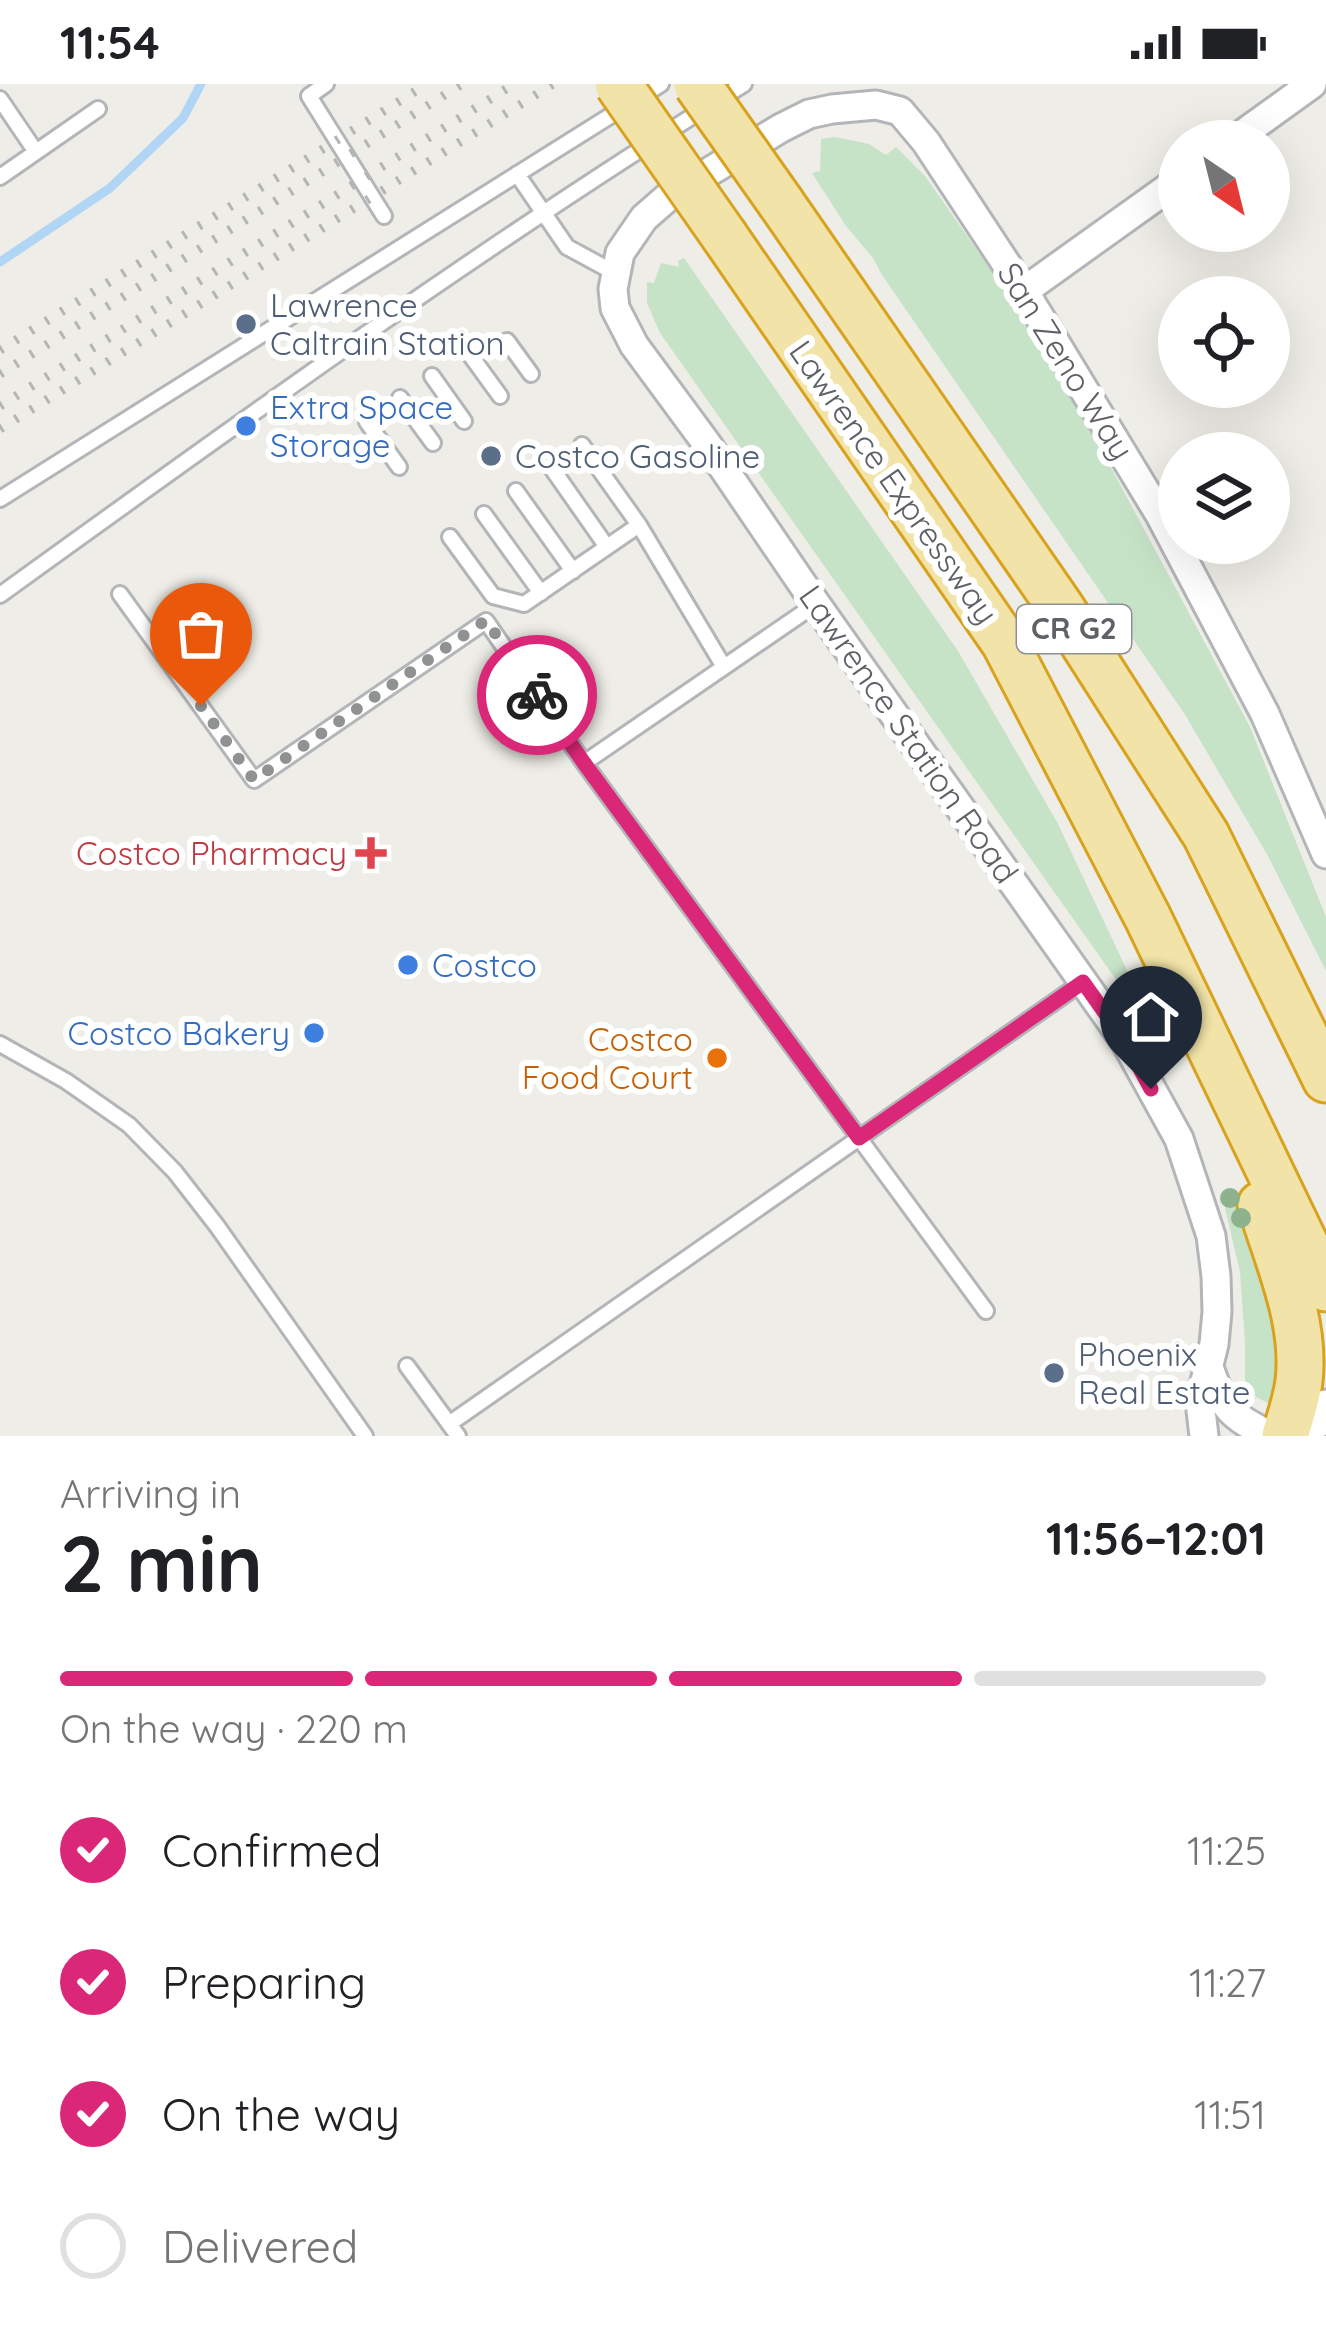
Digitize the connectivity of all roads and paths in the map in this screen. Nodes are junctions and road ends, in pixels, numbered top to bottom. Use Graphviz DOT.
graph roads {
  1 [pos="326,84"];
  2 [pos="618,84"];
  3 [pos="662,84"];
  4 [pos="697,84"];
  5 [pos="745,84"];
  6 [pos="1312,84"];
  7 [pos="854,95"];
  8 [pos="0,100"];
  9 [pos="98,109"];
  10 [pos="1261,120"];
  11 [pos="36,152"];
  12 [pos="517,174"];
  13 [pos="0,177"];
  14 [pos="1158,195"];
  15 [pos="543,213"];
  16 [pos="384,216"];
  17 [pos="614,273"];
  18 [pos="1024,291"];
  19 [pos="507,340"];
  20 [pos="471,356"];
  21 [pos="531,374"];
  22 [pos="432,376"];
  23 [pos="500,396"];
  24 [pos="400,398"];
  25 [pos="464,421"];
  26 [pos="367,422"];
  27 [pos="433,443"];
  28 [pos="582,445"];
  29 [pos="400,467"];
  30 [pos="550,467"];
  31 [pos="516,491"];
  32 [pos="0,499"];
  33 [pos="484,514"];
  34 [pos="639,525"];
  35 [pos="450,538"];
  36 [pos="607,547"];
  37 [pos="573,571"];
  38 [pos="120,593"];
  39 [pos="541,593"];
  40 [pos="0,595"];
  41 [pos="816,604"];
  42 [pos="724,667"];
  43 [pos="584,763"];
  44 [pos="1326,854"];
  45 [pos="1083,982"];
  46 [pos="1283,988"];
  47 [pos="0,1044"];
  48 [pos="1326,1052"];
  49 [pos="1220,1070"];
  50 [pos="1326,1079"];
  51 [pos="859,1138"];
  52 [pos="1326,1288"];
  53 [pos="986,1311"];
  54 [pos="1208,1364"];
  55 [pos="407,1366"];
  56 [pos="1326,1410"];
  57 [pos="453,1430"];
  58 [pos="364,1436"];
  59 [pos="1204,1436"];
  60 [pos="1272,1436"];
  61 [pos="1288,1436"];
  1 -- 16 [label="lane"];
  2 -- 49 [label="highway, Lawrence Expressway / CR G2, bridge"];
  3 -- 12 [label="lane"];
  4 -- 46 [label="highway, Lawrence Expressway / CR G2, bridge"];
  5 -- 15 [label="lane"];
  6 -- 10 [label="street"];
  7 -- 17 [label="street, San Zeno Way"];
  7 -- 18 [label="street, San Zeno Way"];
  8 -- 11 [label="lane"];
  9 -- 11 [label="lane"];
  11 -- 13 [label="lane"];
  12 -- 15 [label="lane"];
  12 -- 32 [label="lane"];
  14 -- 18 [label="street"];
  15 -- 17 [label="lane"];
  15 -- 40 [label="lane"];
  17 -- 41 [label="street, Lawrence Station Road"];
  18 -- 44 [label="street, San Zeno Way"];
  19 -- 21 [label="lane"];
  20 -- 23 [label="lane"];
  22 -- 25 [label="lane"];
  24 -- 27 [label="lane"];
  26 -- 29 [label="lane"];
  28 -- 34 [label="lane"];
  30 -- 36 [label="lane"];
  31 -- 37 [label="lane"];
  33 -- 39 [label="lane"];
  34 -- 36 [label="lane"];
  34 -- 42 [label="lane"];
  35 -- 39 [label="lane"];
  36 -- 37 [label="lane"];
  37 -- 39 [label="lane"];
  38 -- 43 [label="lane"];
  41 -- 42 [label="lane"];
  41 -- 45 [label="street, Lawrence Station Road"];
  42 -- 43 [label="lane"];
  43 -- 51 [label="lane"];
  45 -- 51 [label="lane"];
  45 -- 54 [label="street, Lawrence Station Road"];
  46 -- 48 [label="highway"];
  46 -- 50 [label="highway, Lawrence Expressway / CR G2"];
  47 -- 58 [label="lane"];
  49 -- 52 [label="highway, Lawrence Expressway / CR G2"];
  49 -- 61 [label="highway"];
  51 -- 53 [label="lane"];
  51 -- 57 [label="lane"];
  54 -- 59 [label="street, Lawrence Station Road"];
  54 -- 60 [label="street"];
  55 -- 57 [label="lane"];
  56 -- 61 [label="main road"];
}
